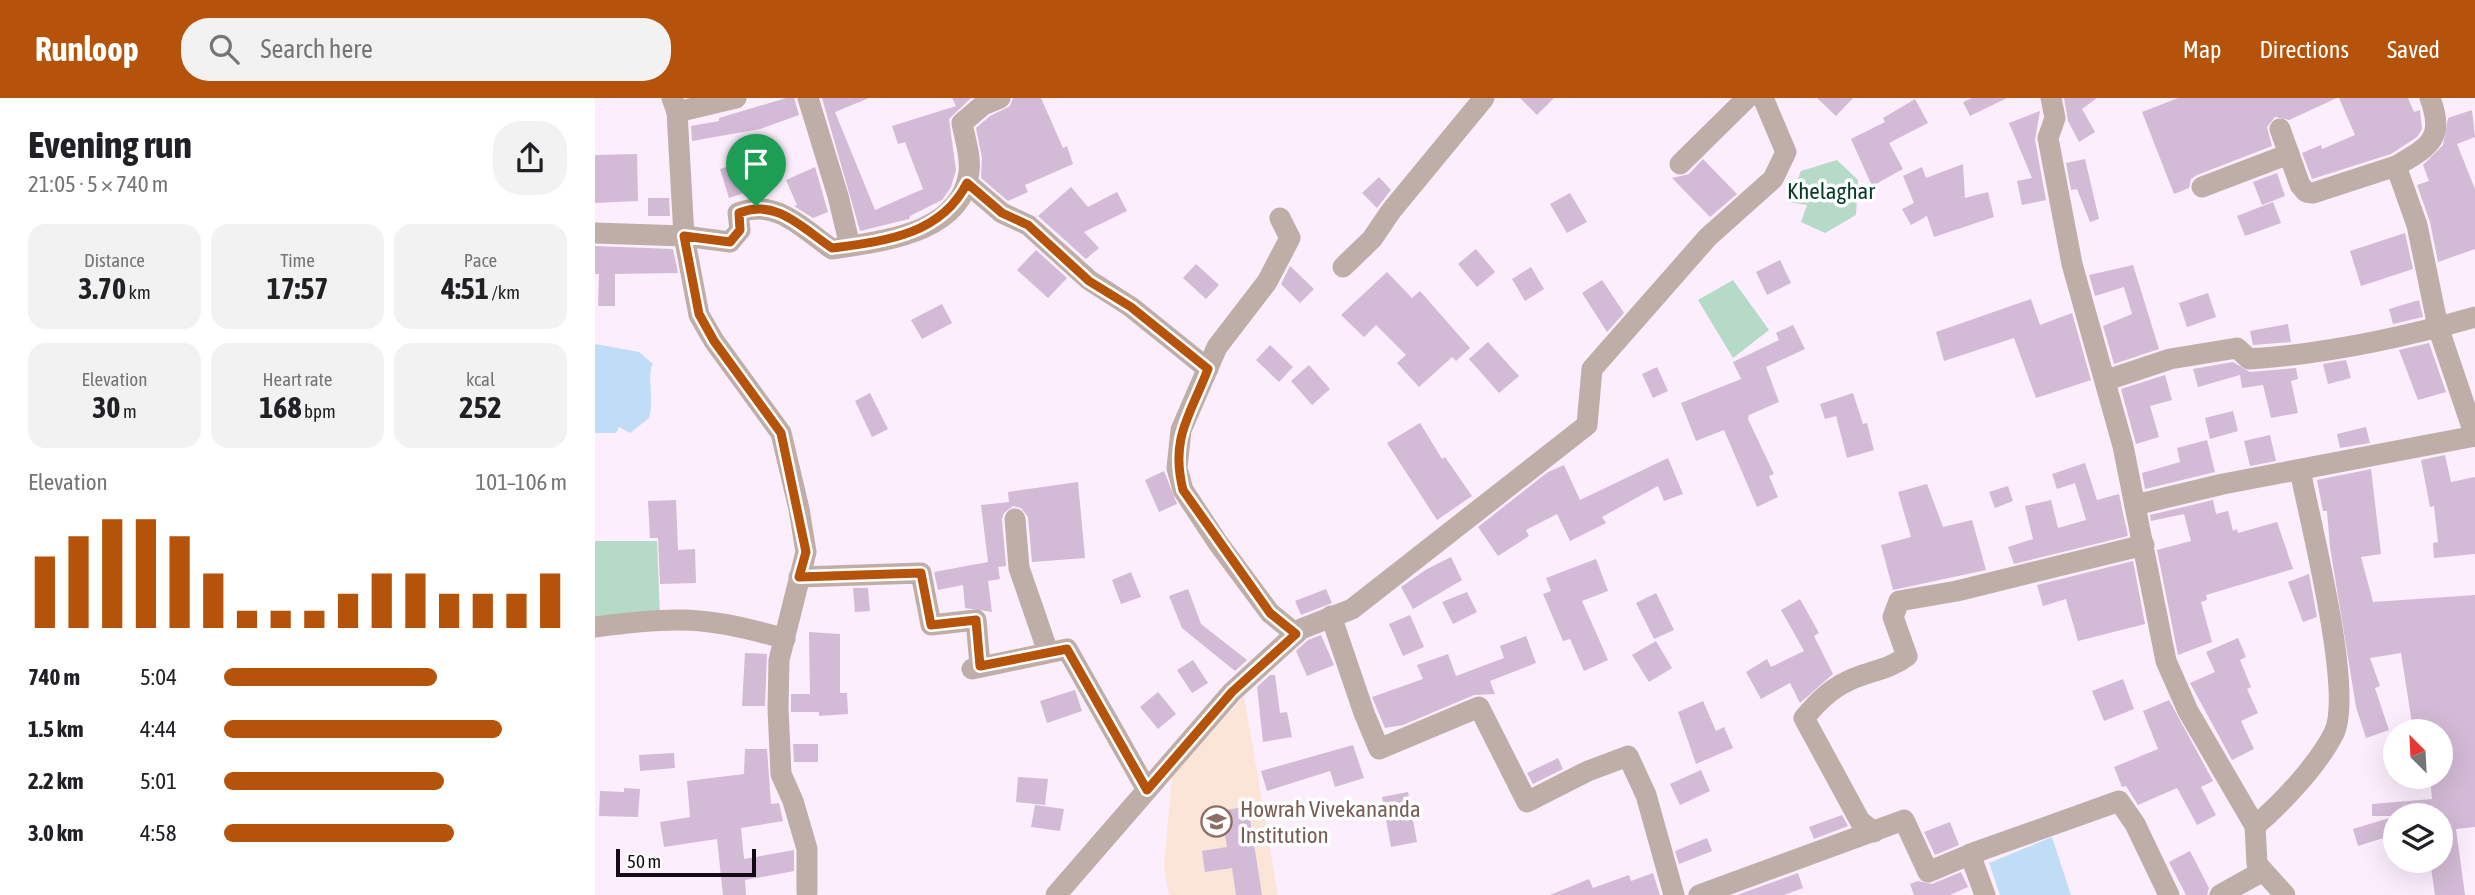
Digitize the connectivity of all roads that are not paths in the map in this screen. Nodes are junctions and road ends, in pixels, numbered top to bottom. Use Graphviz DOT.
graph roads {
  1 [pos="736,98"];
  2 [pos="808,98"];
  3 [pos="997,98"];
  4 [pos="1485,98"];
  5 [pos="1747,98"];
  6 [pos="1763,98"];
  7 [pos="2050,98"];
  8 [pos="2430,98"];
  9 [pos="675,105"];
  10 [pos="2280,129"];
  11 [pos="2289,154"];
  12 [pos="1680,164"];
  13 [pos="2396,166"];
  14 [pos="967,183"];
  15 [pos="2202,187"];
  16 [pos="1280,218"];
  17 [pos="595,233"];
  18 [pos="684,236"];
  19 [pos="850,246"];
  20 [pos="1343,267"];
  21 [pos="2475,317"];
  22 [pos="2438,327"];
  23 [pos="1208,369"];
  24 [pos="2107,380"];
  25 [pos="2475,436"];
  26 [pos="2300,470"];
  27 [pos="2135,505"];
  28 [pos="1015,519"];
  29 [pos="2144,545"];
  30 [pos="799,577"];
  31 [pos="1331,616"];
  32 [pos="595,627"];
  33 [pos="1296,634"];
  34 [pos="785,639"];
  35 [pos="1048,652"];
  36 [pos="1147,790"];
  37 [pos="2255,826"];
  38 [pos="1874,832"];
  39 [pos="1970,854"];
  40 [pos="2263,871"];
  41 [pos="803,894"];
  42 [pos="1056,895"];
  43 [pos="1674,895"];
  44 [pos="1699,895"];
  45 [pos="1985,895"];
  46 [pos="2169,895"];
  47 [pos="2220,895"];
  48 [pos="2284,895"];
  1 -- 9 [label="street"];
  2 -- 19 [label="street"];
  3 -- 14 [label="street"];
  4 -- 20 [label="street"];
  5 -- 12 [label="street"];
  6 -- 31 [label="street"];
  7 -- 24 [label="street"];
  8 -- 13 [label="street"];
  9 -- 18 [label="street"];
  10 -- 11 [label="street"];
  11 -- 13 [label="street"];
  11 -- 15 [label="street"];
  13 -- 22 [label="street"];
  14 -- 19 [label="street"];
  14 -- 23 [label="street"];
  16 -- 23 [label="street"];
  17 -- 18 [label="street"];
  18 -- 19 [label="street"];
  18 -- 30 [label="street"];
  21 -- 22 [label="street"];
  22 -- 24 [label="street"];
  22 -- 25 [label="street"];
  23 -- 33 [label="street"];
  24 -- 27 [label="street"];
  25 -- 26 [label="street"];
  26 -- 27 [label="street"];
  26 -- 37 [label="street"];
  27 -- 29 [label="street"];
  28 -- 35 [label="street"];
  29 -- 37 [label="street"];
  29 -- 38 [label="street"];
  30 -- 34 [label="street"];
  30 -- 35 [label="street"];
  31 -- 33 [label="street"];
  31 -- 43 [label="street"];
  32 -- 34 [label="street"];
  33 -- 36 [label="street"];
  34 -- 41 [label="street"];
  35 -- 36 [label="street"];
  36 -- 42 [label="street"];
  37 -- 40 [label="street"];
  38 -- 39 [label="street"];
  38 -- 44 [label="street"];
  39 -- 45 [label="street"];
  39 -- 46 [label="street"];
  40 -- 47 [label="street"];
  40 -- 48 [label="street"];
}
